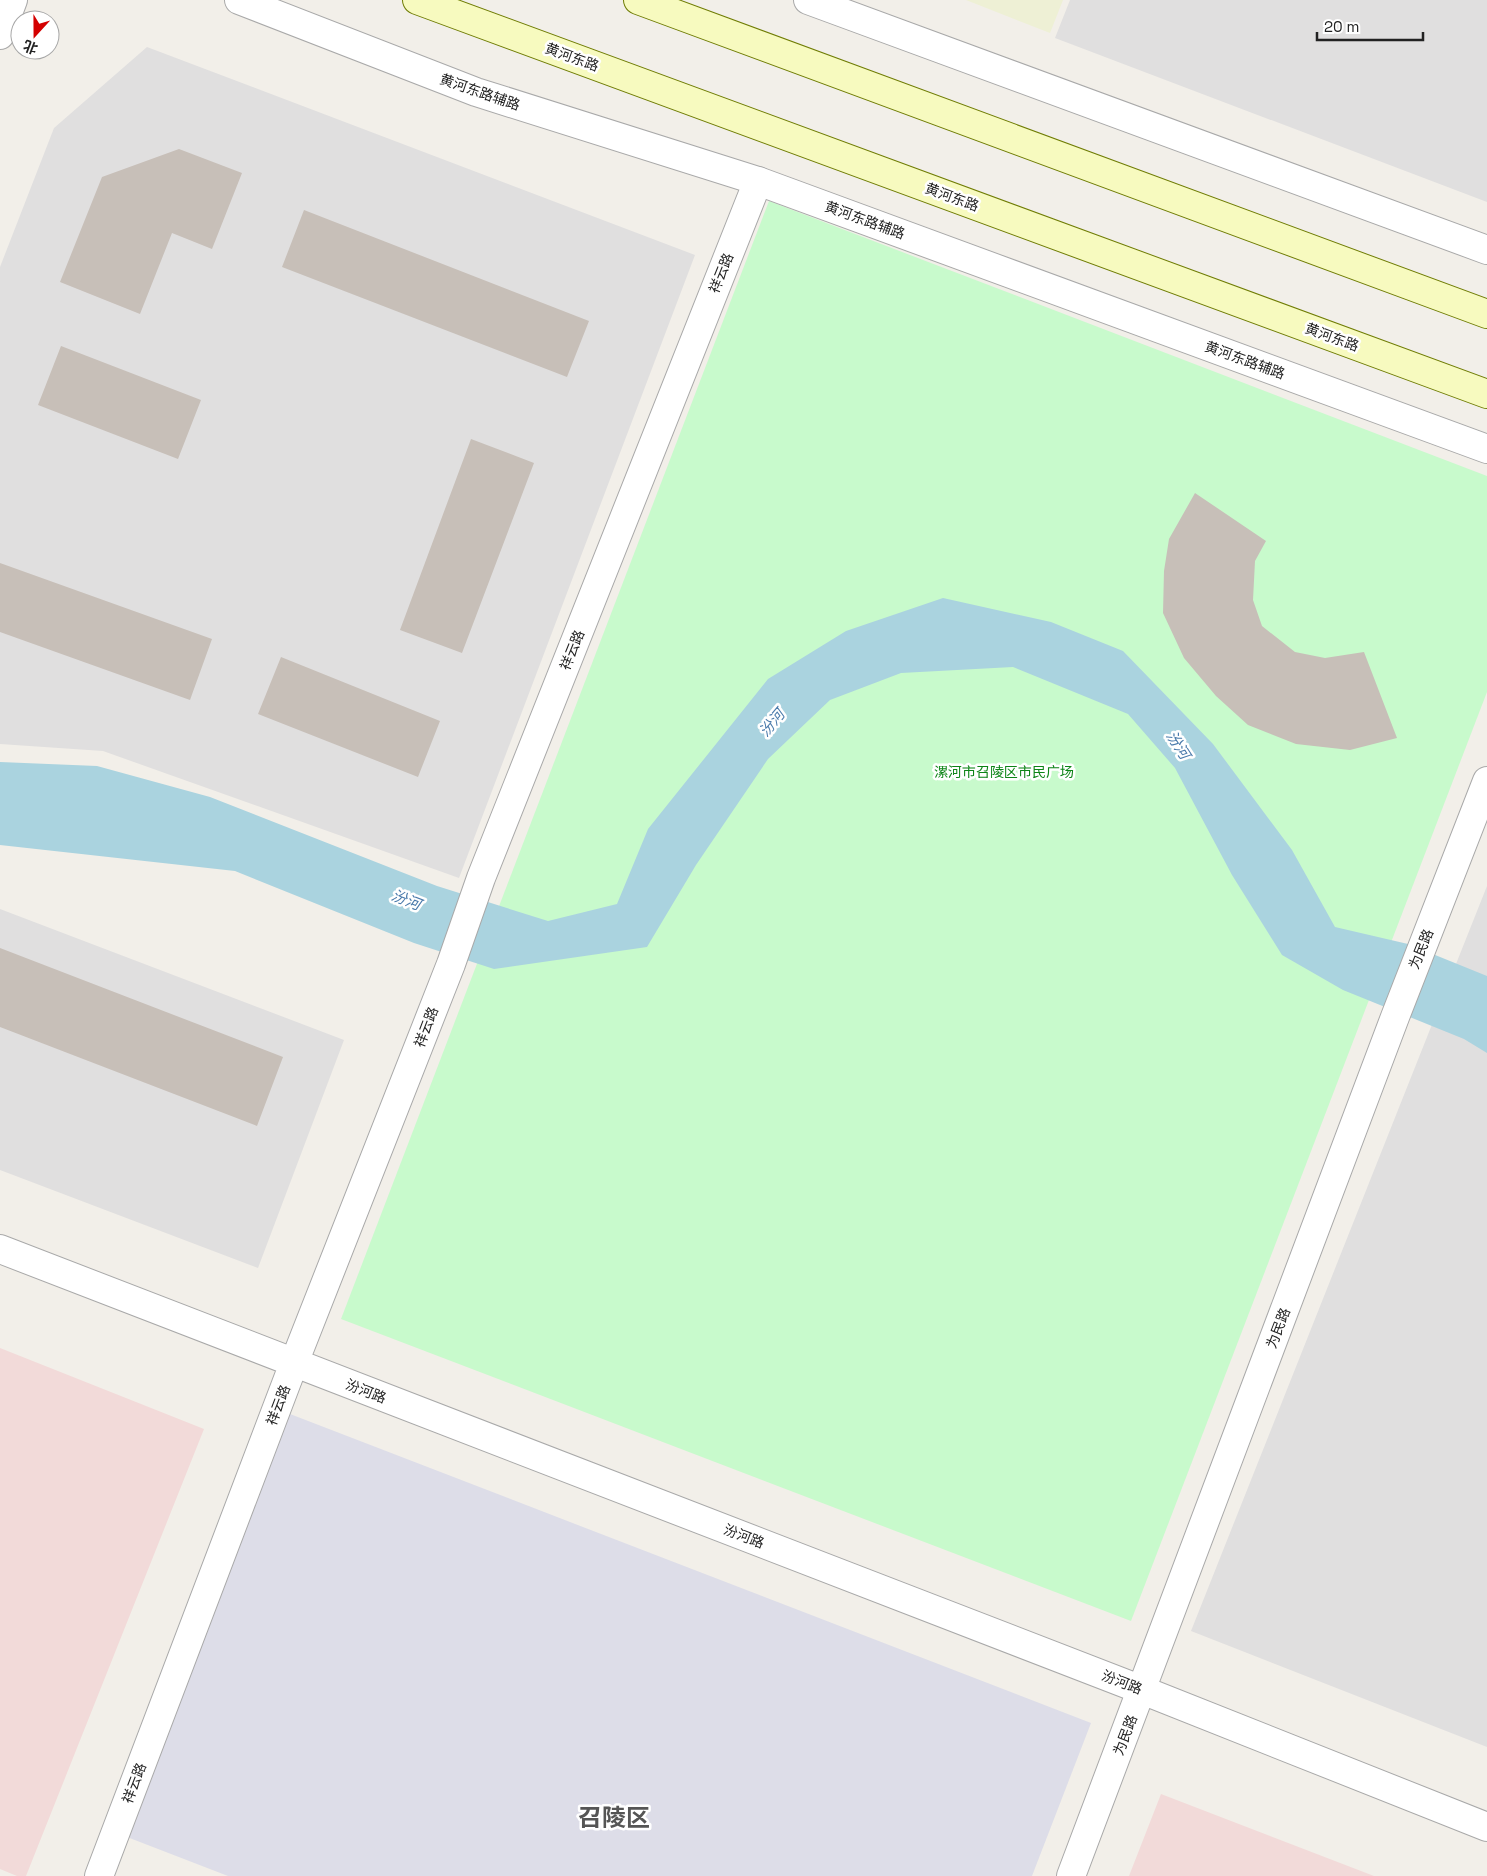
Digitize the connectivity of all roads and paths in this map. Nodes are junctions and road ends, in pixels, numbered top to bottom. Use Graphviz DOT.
graph roads {
  1 [pos="13,0"];
  2 [pos="239,0"];
  3 [pos="417,0"];
  4 [pos="638,0"];
  5 [pos="808,0"];
  6 [pos="0,35"];
  7 [pos="758,181"];
  8 [pos="1487,250"];
  9 [pos="1487,314"];
  10 [pos="1487,394"];
  11 [pos="1487,449"];
  12 [pos="1487,781"];
  13 [pos="0,1249"];
  14 [pos="294,1363"];
  15 [pos="1142,1690"];
  16 [pos="1487,1827"];
  17 [pos="99,1876"];
  18 [pos="1071,1876"];
  1 -- 6 [label="street"];
  2 -- 7 [label="street, 黄河东路辅路"];
  3 -- 10 [label="main road, 黄河东路"];
  4 -- 9 [label="main road"];
  5 -- 8 [label="street"];
  7 -- 11 [label="street, 黄河东路辅路"];
  7 -- 14 [label="street, 祥云路"];
  12 -- 15 [label="street, 为民路"];
  13 -- 14 [label="street, 汾河路"];
  14 -- 15 [label="street, 汾河路"];
  14 -- 17 [label="street, 祥云路"];
  15 -- 16 [label="street, 汾河路"];
  15 -- 18 [label="street, 为民路"];
}
